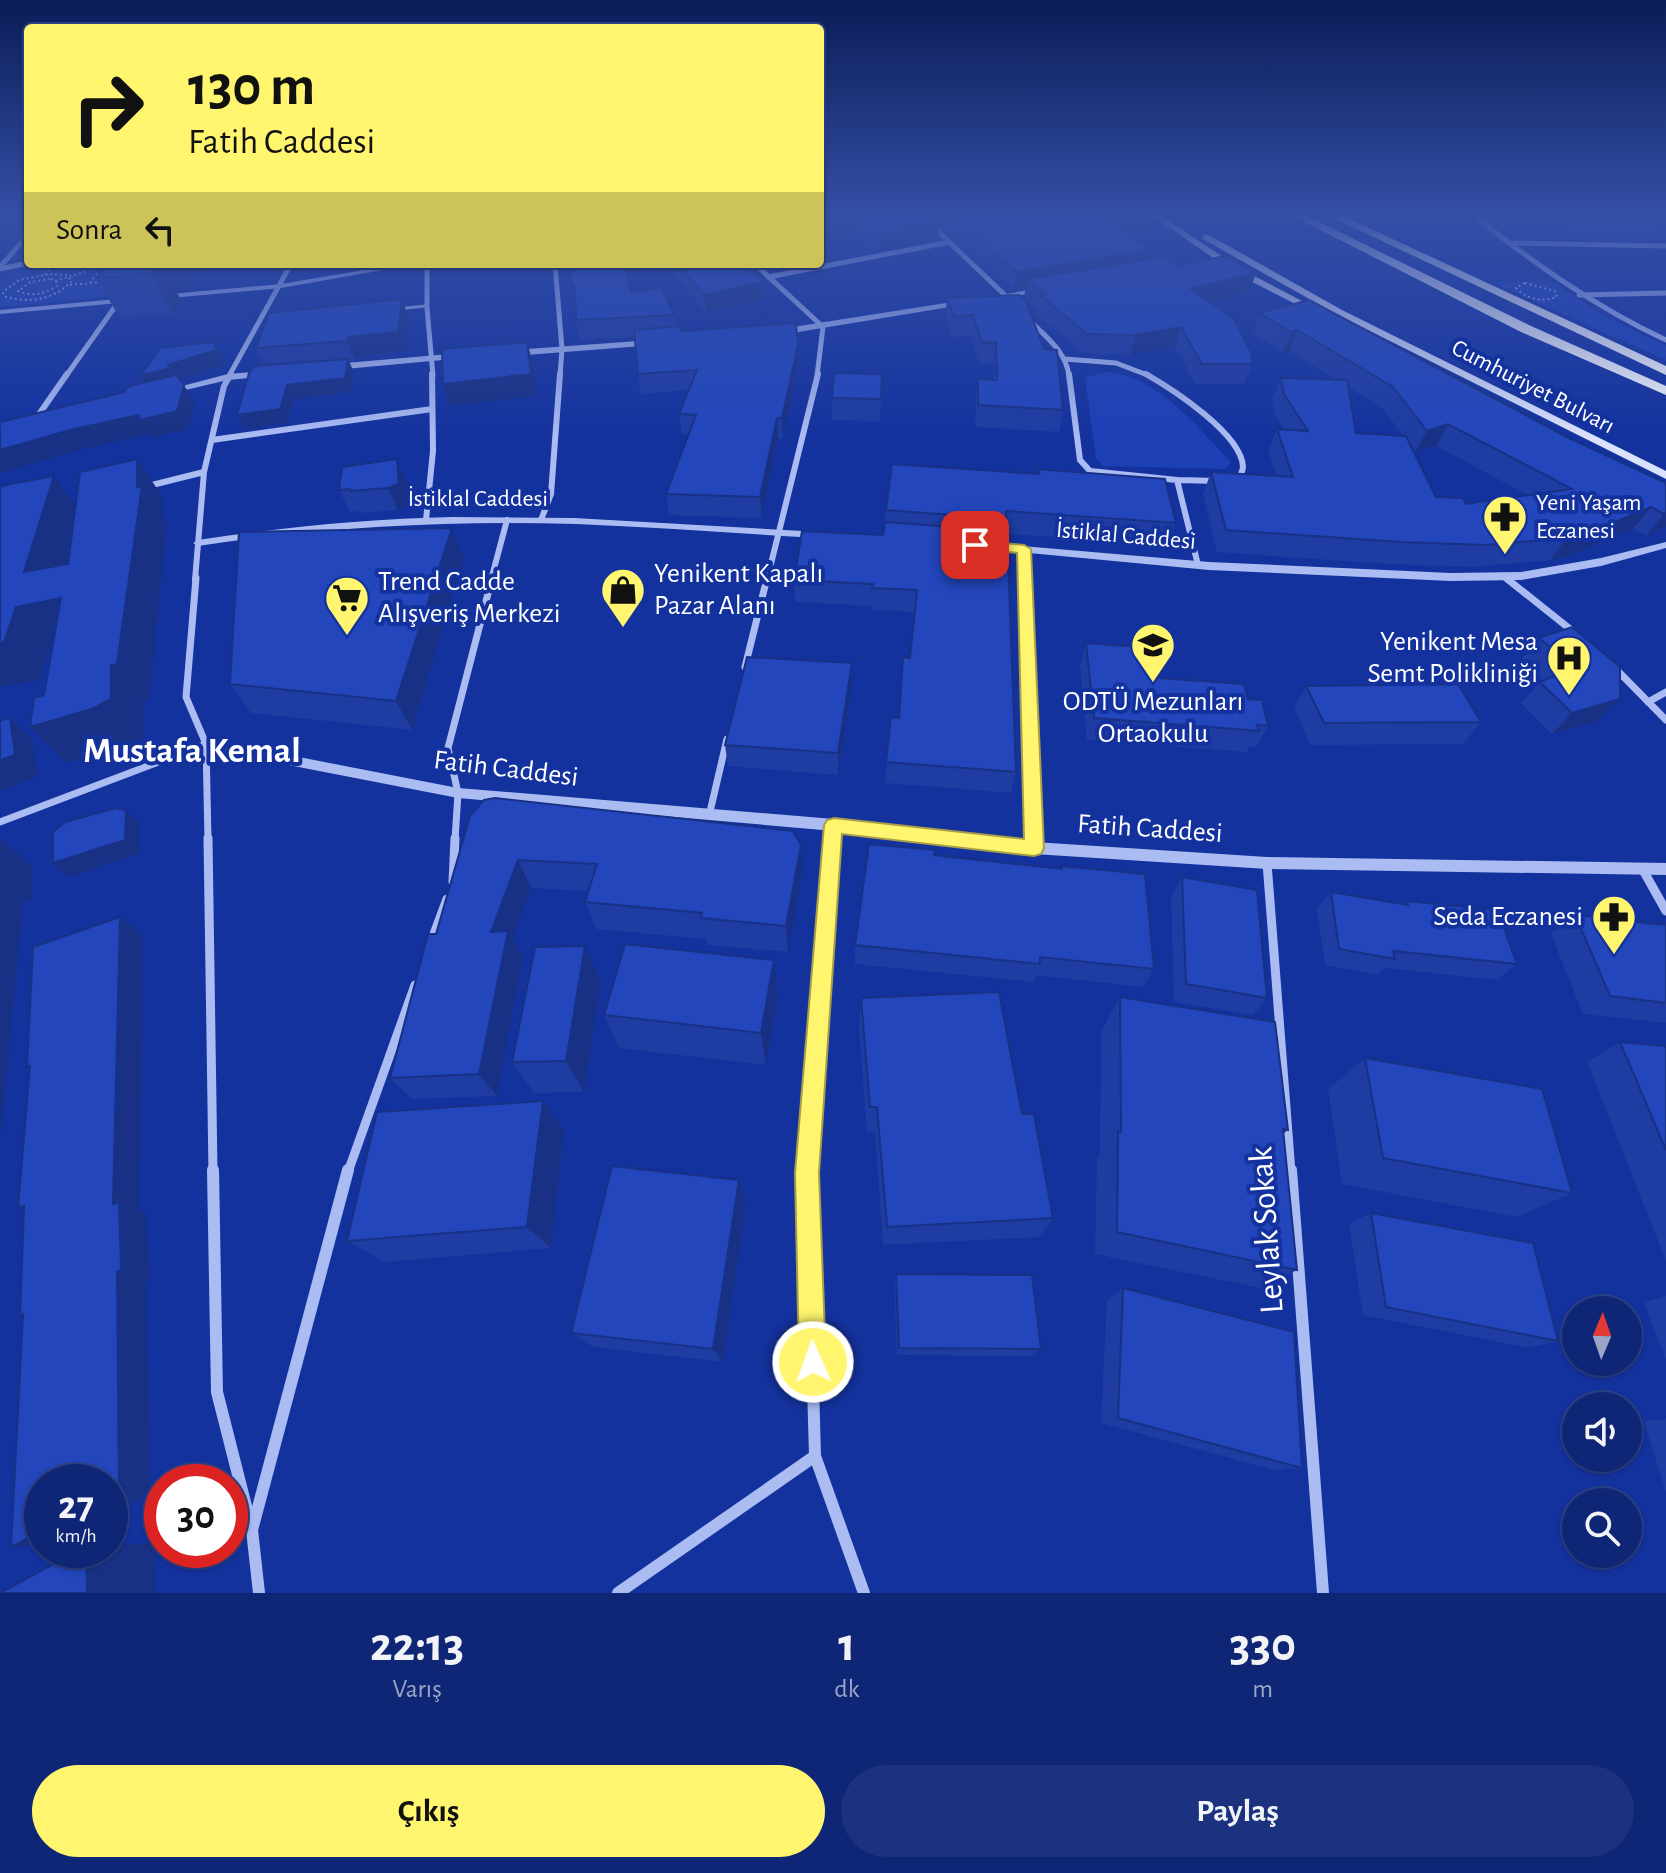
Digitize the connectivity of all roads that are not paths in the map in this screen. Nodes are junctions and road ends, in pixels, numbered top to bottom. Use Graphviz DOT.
graph roads {
  1 [pos="244,289"];
  2 [pos="279,289"];
  3 [pos="426,289"];
  4 [pos="557,289"];
  5 [pos="782,289"];
  6 [pos="998,289"];
  7 [pos="1044,289"];
  8 [pos="1278,289"];
  9 [pos="1299,289"];
  10 [pos="1446,289"];
  11 [pos="1491,289"];
  12 [pos="1570,289"];
  13 [pos="127,291"];
  14 [pos="1666,293"];
  15 [pos="1578,295"];
  16 [pos="1005,296"];
  17 [pos="149,298"];
  18 [pos="134,300"];
  19 [pos="120,301"];
  20 [pos="425,306"];
  21 [pos="1016,307"];
  22 [pos="395,309"];
  23 [pos="0,312"];
  24 [pos="1027,318"];
  25 [pos="823,327"];
  26 [pos="773,333"];
  27 [pos="1666,340"];
  28 [pos="668,342"];
  29 [pos="562,349"];
  30 [pos="503,353"];
  31 [pos="474,355"];
  32 [pos="430,358"];
  33 [pos="1065,359"];
  34 [pos="322,369"];
  35 [pos="1666,371"];
  36 [pos="275,373"];
  37 [pos="228,377"];
  38 [pos="1666,391"];
  39 [pos="151,395"];
  40 [pos="1487,400"];
  41 [pos="432,409"];
  42 [pos="48,419"];
  43 [pos="33,423"];
  44 [pos="22,425"];
  45 [pos="212,440"];
  46 [pos="204,472"];
  47 [pos="1666,476"];
  48 [pos="1177,480"];
  49 [pos="130,490"];
  50 [pos="426,520"];
  51 [pos="507,520"];
  52 [pos="541,520"];
  53 [pos="778,533"];
  54 [pos="837,536"];
  55 [pos="198,543"];
  56 [pos="982,545"];
  57 [pos="1666,545"];
  58 [pos="1024,549"];
  59 [pos="1198,565"];
  60 [pos="1503,576"];
  61 [pos="1583,640"];
  62 [pos="1603,658"];
  63 [pos="741,682"];
  64 [pos="1666,692"];
  65 [pos="1648,702"];
  66 [pos="1666,720"];
  67 [pos="730,727"];
  68 [pos="206,744"];
  69 [pos="458,793"];
  70 [pos="709,816"];
  71 [pos="0,822"];
  72 [pos="834,825"];
  73 [pos="1034,848"];
  74 [pos="1267,863"];
  75 [pos="1666,869"];
  76 [pos="1643,870"];
  77 [pos="1666,911"];
  78 [pos="426,956"];
  79 [pos="420,971"];
  80 [pos="815,1456"];
  81 [pos="252,1530"];
  82 [pos="259,1593"];
  83 [pos="618,1593"];
  84 [pos="864,1593"];
  85 [pos="1323,1593"];
  1 -- 17 [label="street"];
  2 -- 37 [label="street"];
  3 -- 20 [label="street"];
  4 -- 29 [label="street"];
  5 -- 25 [label="street"];
  6 -- 16 [label="street"];
  7 -- 16 [label="street"];
  8 -- 40 [label="main road, Cumhuriyet Bulvarı"];
  9 -- 47 [label="main road, Cumhuriyet Bulvarı"];
  10 -- 38 [label="highway"];
  11 -- 35 [label="highway"];
  12 -- 15 [label="street"];
  13 -- 19 [label="street"];
  14 -- 15 [label="street"];
  15 -- 27 [label="street"];
  16 -- 21 [label="street"];
  16 -- 25 [label="street"];
  18 -- 19 [label="street"];
  19 -- 23 [label="street"];
  19 -- 43 [label="street"];
  20 -- 22 [label="lane"];
  20 -- 32 [label="street"];
  24 -- 33 [label="street"];
  25 -- 26 [label="street"];
  25 -- 53 [label="street"];
  28 -- 29 [label="street"];
  29 -- 30 [label="street"];
  29 -- 52 [label="street"];
  31 -- 32 [label="street"];
  32 -- 34 [label="street"];
  32 -- 41 [label="street"];
  33 -- 48 [label="street"];
  33 -- 48 [label="street"];
  36 -- 37 [label="street"];
  37 -- 39 [label="street"];
  37 -- 45 [label="street"];
  41 -- 45 [label="street"];
  41 -- 50 [label="street"];
  42 -- 43 [label="street"];
  43 -- 44 [label="street"];
  45 -- 46 [label="street"];
  46 -- 49 [label="street"];
  46 -- 55 [label="street"];
  48 -- 59 [label="street"];
  50 -- 51 [label="street, İstiklal Caddesi"];
  50 -- 55 [label="street, İstiklal Caddesi"];
  51 -- 52 [label="street, İstiklal Caddesi"];
  51 -- 69 [label="street"];
  52 -- 53 [label="street, İstiklal Caddesi"];
  53 -- 54 [label="street, İstiklal Caddesi"];
  53 -- 63 [label="street"];
  55 -- 68 [label="street"];
  56 -- 58 [label="street, İstiklal Caddesi"];
  57 -- 60 [label="street, İstiklal Caddesi"];
  58 -- 59 [label="street, İstiklal Caddesi"];
  58 -- 73 [label="street"];
  59 -- 60 [label="street, İstiklal Caddesi"];
  60 -- 61 [label="street"];
  62 -- 65 [label="street"];
  64 -- 65 [label="street"];
  65 -- 66 [label="street"];
  67 -- 70 [label="street"];
  68 -- 69 [label="street, Fatih Caddesi"];
  68 -- 71 [label="street"];
  68 -- 81 [label="street"];
  69 -- 70 [label="street, Fatih Caddesi"];
  69 -- 78 [label="street"];
  70 -- 72 [label="street, Fatih Caddesi"];
  72 -- 73 [label="street, Fatih Caddesi"];
  72 -- 80 [label="street"];
  73 -- 74 [label="street, Fatih Caddesi"];
  74 -- 76 [label="street, Fatih Caddesi"];
  74 -- 85 [label="street, Leylak Sokak"];
  75 -- 76 [label="street, Fatih Caddesi"];
  76 -- 77 [label="street"];
  79 -- 81 [label="street"];
  80 -- 83 [label="street"];
  80 -- 84 [label="street"];
  81 -- 82 [label="street"];
}
